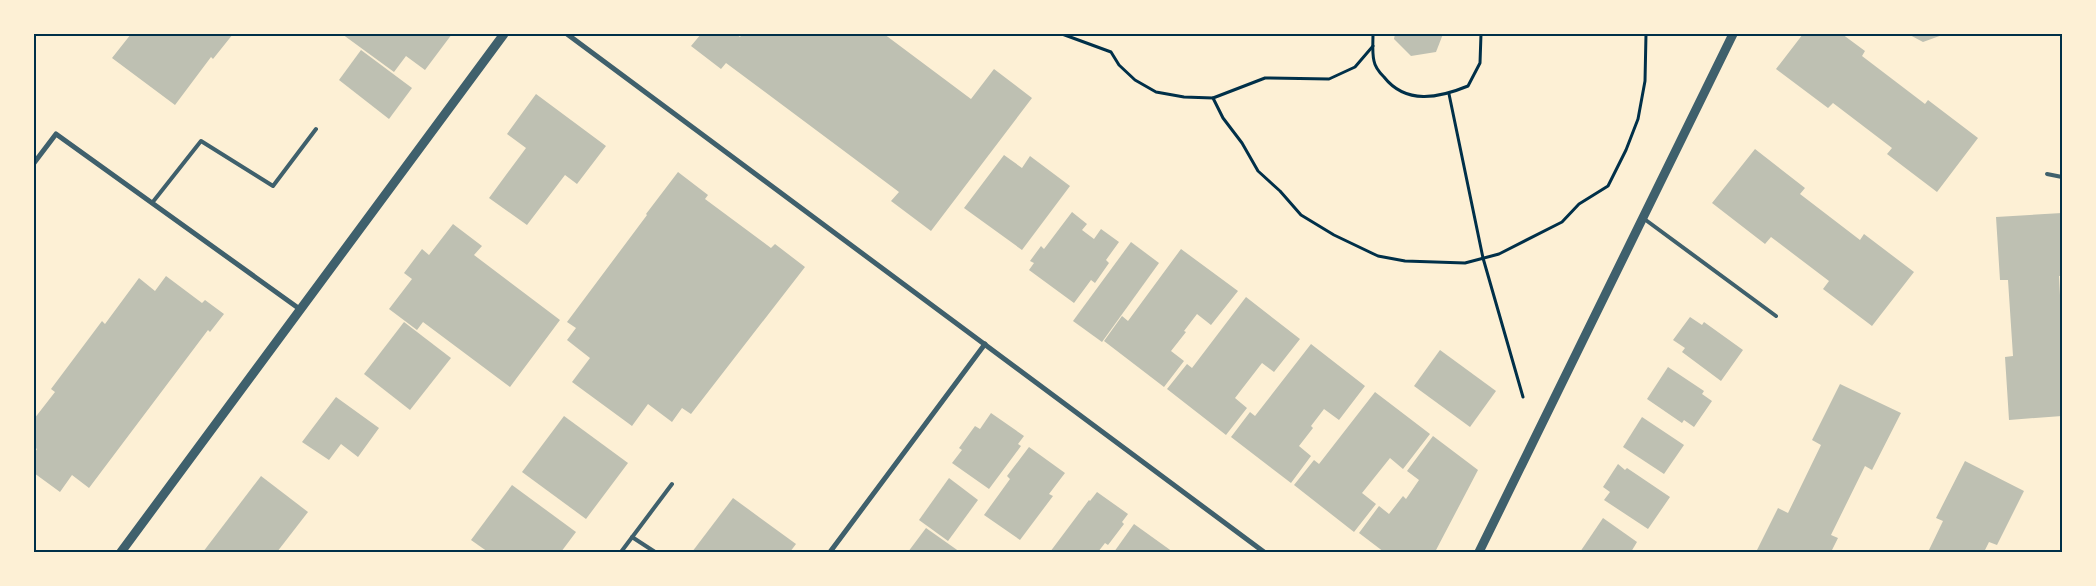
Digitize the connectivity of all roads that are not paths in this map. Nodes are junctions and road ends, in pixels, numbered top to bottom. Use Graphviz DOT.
graph roads {
  1 [pos="504,34"];
  2 [pos="567,34"];
  3 [pos="1733,34"];
  4 [pos="316,128"];
  5 [pos="34,163"];
  6 [pos="2047,174"];
  7 [pos="2062,178"];
  8 [pos="152,203"];
  9 [pos="1643,218"];
  10 [pos="301,310"];
  11 [pos="1776,316"];
  12 [pos="985,344"];
  13 [pos="672,484"];
  14 [pos="632,537"];
  15 [pos="121,552"];
  16 [pos="621,552"];
  17 [pos="655,552"];
  18 [pos="830,552"];
  19 [pos="1264,552"];
  20 [pos="1479,552"];
  1 -- 10 [label="street"];
  2 -- 12 [label="street"];
  3 -- 9 [label="street"];
  4 -- 8 [label="lane"];
  5 -- 8 [label="street"];
  6 -- 7 [label="lane"];
  8 -- 10 [label="street"];
  9 -- 11 [label="lane"];
  9 -- 20 [label="street"];
  10 -- 15 [label="street"];
  12 -- 18 [label="street"];
  12 -- 19 [label="street"];
  13 -- 14 [label="lane"];
  14 -- 16 [label="lane"];
  14 -- 17 [label="lane"];
}
